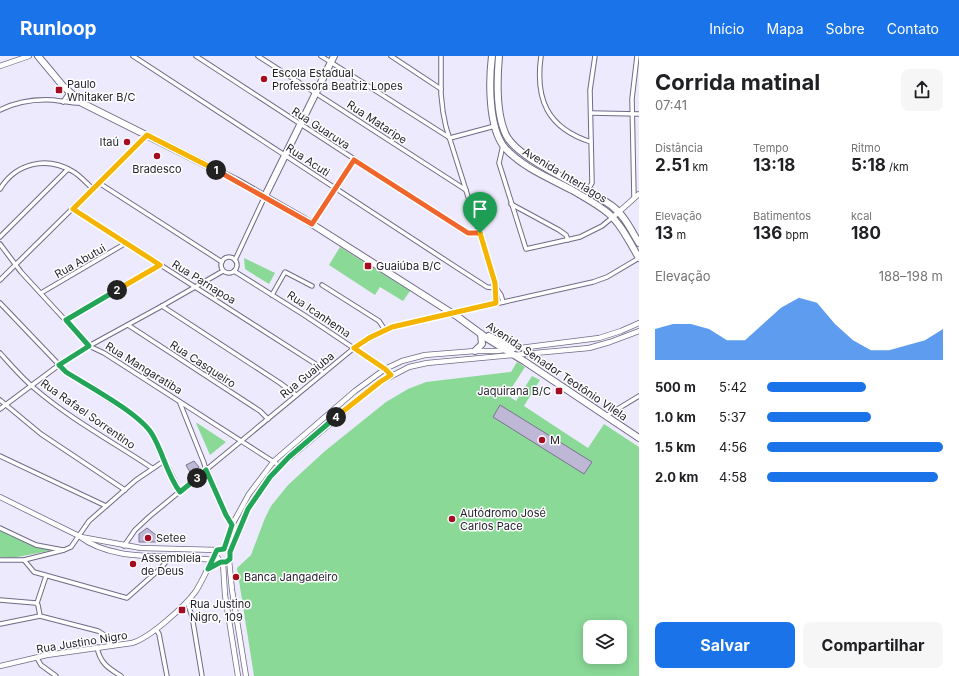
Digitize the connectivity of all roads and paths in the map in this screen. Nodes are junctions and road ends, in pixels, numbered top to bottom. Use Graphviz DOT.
graph roads {
  1 [pos="29,56"];
  2 [pos="38,56"];
  3 [pos="133,56"];
  4 [pos="196,56"];
  5 [pos="258,56"];
  6 [pos="322,56"];
  7 [pos="334,56"];
  8 [pos="391,56"];
  9 [pos="441,56"];
  10 [pos="492,56"];
  11 [pos="499,56"];
  12 [pos="541,56"];
  13 [pos="595,56"];
  14 [pos="637,56"];
  15 [pos="331,62"];
  16 [pos="0,66"];
  17 [pos="441,89"];
  18 [pos="69,93"];
  19 [pos="316,94"];
  20 [pos="63,102"];
  21 [pos="82,103"];
  22 [pos="0,110"];
  23 [pos="591,113"];
  24 [pos="632,114"];
  25 [pos="639,114"];
  26 [pos="300,125"];
  27 [pos="495,126"];
  28 [pos="147,135"];
  29 [pos="450,138"];
  30 [pos="591,142"];
  31 [pos="503,145"];
  32 [pos="285,156"];
  33 [pos="354,160"];
  34 [pos="68,169"];
  35 [pos="99,183"];
  36 [pos="0,189"];
  37 [pos="93,189"];
  38 [pos="336,189"];
  39 [pos="466,190"];
  40 [pos="588,190"];
  41 [pos="639,194"];
  42 [pos="265,196"];
  43 [pos="634,198"];
  44 [pos="511,204"];
  45 [pos="73,209"];
  46 [pos="618,212"];
  47 [pos="613,217"];
  48 [pos="312,224"];
  49 [pos="480,233"];
  50 [pos="0,237"];
  51 [pos="568,240"];
  52 [pos="126,243"];
  53 [pos="639,243"];
  54 [pos="0,244"];
  55 [pos="236,254"];
  56 [pos="230,258"];
  57 [pos="639,258"];
  58 [pos="234,260"];
  59 [pos="222,262"];
  60 [pos="16,265"];
  61 [pos="160,265"];
  62 [pos="222,269"];
  63 [pos="234,271"];
  64 [pos="0,280"];
  65 [pos="322,285"];
  66 [pos="312,286"];
  67 [pos="194,287"];
  68 [pos="496,288"];
  69 [pos="42,293"];
  70 [pos="272,294"];
  71 [pos="503,302"];
  72 [pos="0,303"];
  73 [pos="496,303"];
  74 [pos="162,306"];
  75 [pos="453,314"];
  76 [pos="66,320"];
  77 [pos="639,323"];
  78 [pos="128,325"];
  79 [pos="629,327"];
  80 [pos="385,330"];
  81 [pos="639,331"];
  82 [pos="480,332"];
  83 [pos="632,334"];
  84 [pos="89,346"];
  85 [pos="518,347"];
  86 [pos="354,348"];
  87 [pos="475,350"];
  88 [pos="505,350"];
  89 [pos="0,353"];
  90 [pos="514,354"];
  91 [pos="59,365"];
  92 [pos="385,369"];
  93 [pos="323,373"];
  94 [pos="391,375"];
  95 [pos="31,385"];
  96 [pos="296,395"];
  97 [pos="639,396"];
  98 [pos="0,400"];
  99 [pos="179,402"];
  100 [pos="4,405"];
  101 [pos="0,409"];
  102 [pos="606,416"];
  103 [pos="268,419"];
  104 [pos="639,438"];
  105 [pos="240,441"];
  106 [pos="0,456"];
  107 [pos="164,461"];
  108 [pos="274,461"];
  109 [pos="280,466"];
  110 [pos="152,468"];
  111 [pos="206,470"];
  112 [pos="125,490"];
  113 [pos="180,492"];
  114 [pos="0,497"];
  115 [pos="106,506"];
  116 [pos="232,525"];
  117 [pos="0,528"];
  118 [pos="79,536"];
  119 [pos="124,546"];
  120 [pos="64,550"];
  121 [pos="220,550"];
  122 [pos="230,552"];
  123 [pos="170,557"];
  124 [pos="0,560"];
  125 [pos="24,560"];
  126 [pos="212,560"];
  127 [pos="229,560"];
  128 [pos="221,561"];
  129 [pos="208,569"];
  130 [pos="46,576"];
  131 [pos="0,600"];
  132 [pos="187,602"];
  133 [pos="37,603"];
  134 [pos="40,616"];
  135 [pos="0,624"];
  136 [pos="156,629"];
  137 [pos="110,646"];
  138 [pos="97,647"];
  139 [pos="37,658"];
  140 [pos="0,666"];
  141 [pos="56,676"];
  142 [pos="121,676"];
  143 [pos="167,676"];
  144 [pos="202,676"];
  145 [pos="238,676"];
  146 [pos="246,676"];
  1 -- 16 [label="street"];
  2 -- 18 [label="main road, Avenida Senador Teotônio Vilela"];
  3 -- 32 [label="street, Rua Acuti"];
  4 -- 26 [label="street, Rua Guaruva"];
  5 -- 19 [label="street, Rua Mataripe"];
  6 -- 15 [label="street"];
  7 -- 15 [label="main road"];
  8 -- 17 [label="street"];
  9 -- 17 [label="street"];
  10 -- 27 [label="main road, Avenida Interlagos"];
  11 -- 40 [label="main road, Avenida Interlagos"];
  12 -- 30 [label="street"];
  13 -- 23 [label="street"];
  14 -- 24 [label="street"];
  15 -- 19 [label="main road"];
  15 -- 29 [label="street"];
  17 -- 29 [label="street"];
  18 -- 20 [label="street"];
  18 -- 21 [label="main road, Avenida Senador Teotônio Vilela"];
  19 -- 26 [label="main road"];
  19 -- 39 [label="street, Rua Mataripe"];
  20 -- 21 [label="street"];
  20 -- 22 [label="street"];
  21 -- 28 [label="main road, Avenida Senador Teotônio Vilela"];
  23 -- 24 [label="street"];
  23 -- 30 [label="street"];
  24 -- 25 [label="street"];
  24 -- 43 [label="street"];
  26 -- 32 [label="main road"];
  26 -- 33 [label="street, Rua Guaruva"];
  27 -- 29 [label="street"];
  27 -- 31 [label="main road, Avenida Interlagos"];
  28 -- 35 [label="street"];
  28 -- 42 [label="main road, Avenida Senador Teotônio Vilela"];
  29 -- 39 [label="street"];
  30 -- 40 [label="street"];
  31 -- 44 [label="street"];
  31 -- 47 [label="main road, Avenida Interlagos"];
  32 -- 38 [label="street, Rua Acuti"];
  32 -- 42 [label="main road"];
  33 -- 38 [label="street"];
  33 -- 49 [label="street, Rua Guaruva"];
  34 -- 36 [label="street"];
  34 -- 37 [label="street"];
  34 -- 50 [label="street"];
  35 -- 37 [label="street"];
  35 -- 59 [label="street"];
  37 -- 45 [label="street"];
  38 -- 48 [label="street"];
  38 -- 68 [label="street, Rua Acuti"];
  39 -- 49 [label="street"];
  40 -- 46 [label="main road, Avenida Interlagos"];
  41 -- 43 [label="street"];
  42 -- 48 [label="main road, Avenida Senador Teotônio Vilela"];
  42 -- 55 [label="street"];
  43 -- 46 [label="street"];
  44 -- 51 [label="street"];
  44 -- 51 [label="street"];
  45 -- 52 [label="street, Rua Parnapoa"];
  45 -- 60 [label="street"];
  46 -- 47 [label="street"];
  46 -- 53 [label="main road, Avenida Interlagos"];
  47 -- 51 [label="street"];
  47 -- 57 [label="main road, Avenida Interlagos"];
  48 -- 75 [label="main road, Avenida Senador Teotônio Vilela"];
  49 -- 68 [label="street"];
  52 -- 61 [label="street, Rua Parnapoa"];
  52 -- 69 [label="street, Rua Abutui"];
  54 -- 60 [label="street, Rua Mangaratiba"];
  55 -- 56 [label="street"];
  55 -- 58 [label="street"];
  56 -- 58 [label="street"];
  56 -- 59 [label="street"];
  57 -- 71 [label="street, Rua Guaiuba"];
  58 -- 63 [label="street"];
  59 -- 62 [label="street"];
  60 -- 64 [label="street"];
  60 -- 69 [label="street, Rua Mangaratiba"];
  61 -- 67 [label="street, Rua Parnapoa"];
  61 -- 76 [label="street"];
  62 -- 63 [label="street"];
  62 -- 67 [label="street"];
  63 -- 70 [label="street, Rua Icanhema"];
  65 -- 80 [label="street"];
  66 -- 70 [label="street"];
  67 -- 74 [label="street"];
  67 -- 93 [label="street, Rua Parnapoa"];
  68 -- 71 [label="street"];
  68 -- 73 [label="street"];
  69 -- 76 [label="street, Rua Mangaratiba"];
  70 -- 86 [label="street, Rua Icanhema"];
  71 -- 73 [label="street, Rua Guaiuba"];
  72 -- 91 [label="street"];
  73 -- 75 [label="street, Rua Guaiuba"];
  74 -- 78 [label="street"];
  74 -- 96 [label="street"];
  75 -- 80 [label="street, Rua Guaiuba"];
  75 -- 82 [label="main road, Avenida Senador Teotônio Vilela"];
  76 -- 84 [label="street, Rua Mangaratiba"];
  77 -- 79 [label="street"];
  78 -- 84 [label="street"];
  78 -- 103 [label="street, Rua Casqueiro"];
  79 -- 83 [label="street"];
  79 -- 85 [label="street"];
  80 -- 86 [label="street, Rua Guaiuba"];
  81 -- 83 [label="street"];
  82 -- 85 [label="main road"];
  82 -- 87 [label="main road"];
  82 -- 88 [label="main road, Avenida Senador Teotônio Vilela"];
  83 -- 90 [label="street"];
  84 -- 91 [label="street"];
  84 -- 99 [label="street, Rua Mangaratiba"];
  85 -- 88 [label="street"];
  86 -- 92 [label="street, Rua Icanhema"];
  86 -- 93 [label="street, Rua Guaiuba"];
  87 -- 88 [label="street"];
  87 -- 92 [label="street"];
  88 -- 90 [label="main road, Avenida Senador Teotônio Vilela"];
  89 -- 95 [label="street, Rua Rafael Sorrentino"];
  90 -- 94 [label="street"];
  90 -- 102 [label="main road, Avenida Senador Teotônio Vilela"];
  91 -- 95 [label="street"];
  91 -- 107 [label="street"];
  92 -- 94 [label="street, Rua Icanhema"];
  92 -- 108 [label="street"];
  93 -- 96 [label="street, Rua Guaiuba"];
  94 -- 109 [label="street"];
  95 -- 100 [label="street"];
  95 -- 110 [label="street, Rua Rafael Sorrentino"];
  96 -- 103 [label="street, Rua Guaiuba"];
  97 -- 102 [label="street"];
  98 -- 100 [label="street"];
  99 -- 105 [label="street, Rua Mangaratiba"];
  99 -- 111 [label="street"];
  100 -- 101 [label="street"];
  100 -- 112 [label="street"];
  102 -- 104 [label="main road, Avenida Senador Teotônio Vilela"];
  103 -- 105 [label="street, Rua Guaiuba"];
  105 -- 108 [label="street, Rua Mangaratiba"];
  105 -- 111 [label="street, Rua Guaiuba"];
  106 -- 115 [label="street"];
  107 -- 110 [label="street"];
  107 -- 113 [label="street"];
  108 -- 109 [label="street, Rua Mangaratiba"];
  108 -- 116 [label="street"];
  109 -- 122 [label="street"];
  110 -- 112 [label="street"];
  111 -- 113 [label="street, Rua Guaiuba"];
  111 -- 116 [label="street"];
  112 -- 115 [label="street"];
  113 -- 119 [label="street, Rua Guaiuba"];
  114 -- 118 [label="street"];
  115 -- 118 [label="street"];
  116 -- 121 [label="street"];
  117 -- 120 [label="street"];
  118 -- 119 [label="street"];
  118 -- 120 [label="street"];
  118 -- 123 [label="street"];
  119 -- 121 [label="street"];
  120 -- 125 [label="street"];
  121 -- 122 [label="street"];
  121 -- 126 [label="street, Rua Justino Nigro"];
  121 -- 128 [label="street"];
  122 -- 127 [label="street"];
  123 -- 126 [label="street"];
  123 -- 130 [label="street"];
  124 -- 125 [label="street"];
  125 -- 130 [label="street"];
  126 -- 128 [label="street"];
  126 -- 129 [label="street, Rua Justino Nigro"];
  127 -- 128 [label="street"];
  127 -- 146 [label="street"];
  128 -- 129 [label="street"];
  128 -- 145 [label="street"];
  129 -- 132 [label="street, Rua Justino Nigro"];
  130 -- 133 [label="street"];
  131 -- 133 [label="street"];
  132 -- 136 [label="street, Rua Justino Nigro"];
  132 -- 144 [label="street"];
  133 -- 134 [label="street"];
  134 -- 135 [label="street"];
  134 -- 137 [label="street"];
  136 -- 137 [label="street, Rua Justino Nigro"];
  136 -- 143 [label="street"];
  137 -- 138 [label="street, Rua Justino Nigro"];
  138 -- 139 [label="street, Rua Justino Nigro"];
  138 -- 142 [label="street"];
  139 -- 140 [label="street, Rua Justino Nigro"];
  139 -- 141 [label="street"];
}
